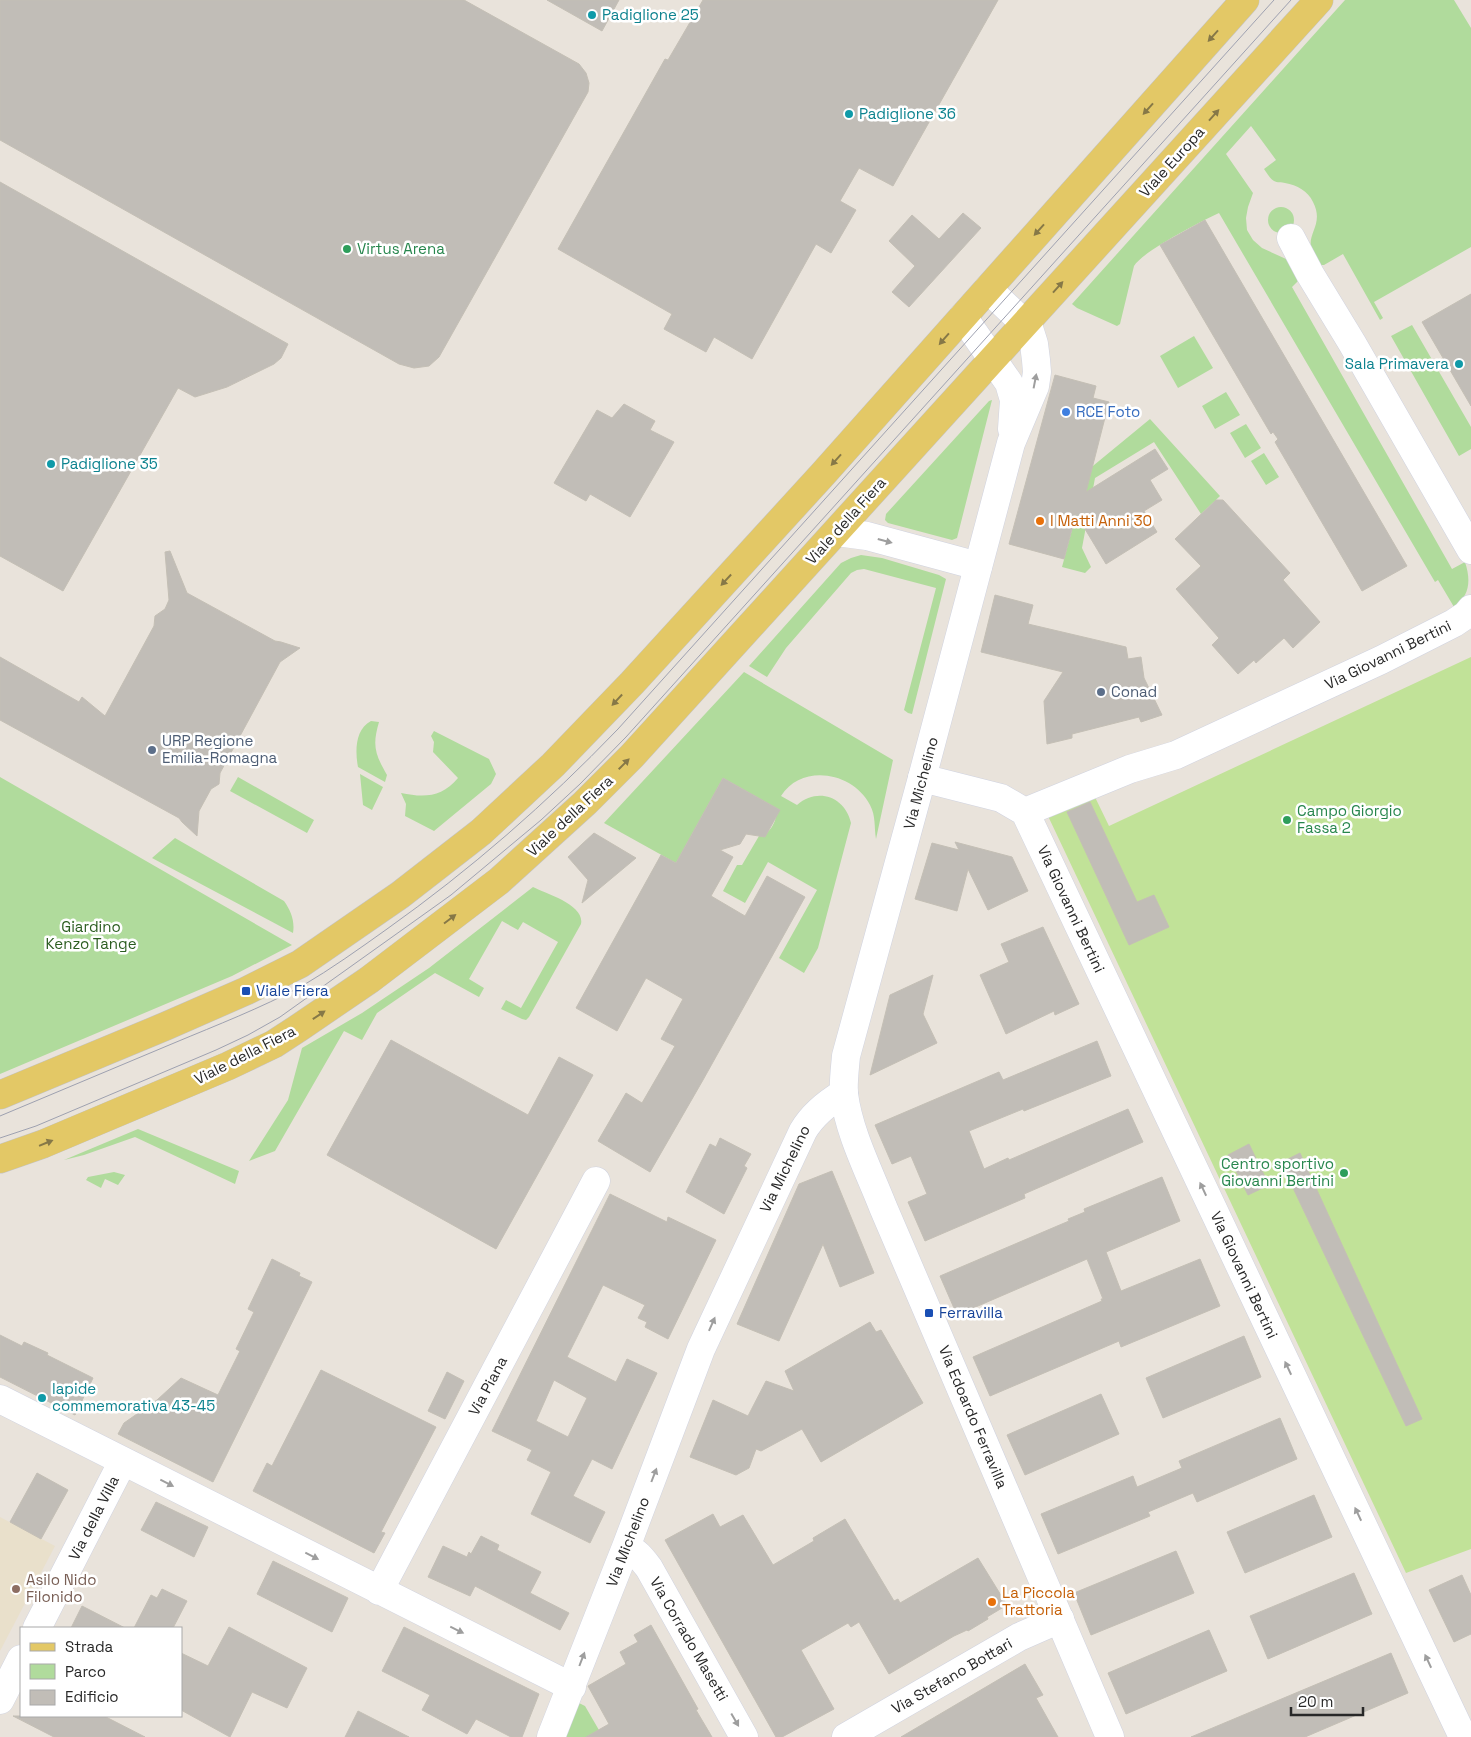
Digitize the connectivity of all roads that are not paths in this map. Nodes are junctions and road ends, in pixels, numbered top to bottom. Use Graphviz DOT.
graph roads {
  1 [pos="1245,0"];
  2 [pos="1319,0"];
  3 [pos="1291,238"];
  4 [pos="988,289"];
  5 [pos="963,317"];
  6 [pos="1026,324"];
  7 [pos="993,360"];
  8 [pos="1011,443"];
  9 [pos="837,532"];
  10 [pos="1471,550"];
  11 [pos="978,566"];
  12 [pos="1471,609"];
  13 [pos="922,778"];
  14 [pos="1026,812"];
  15 [pos="844,1093"];
  16 [pos="0,1095"];
  17 [pos="0,1159"];
  18 [pos="596,1181"];
  19 [pos="0,1399"];
  20 [pos="123,1461"];
  21 [pos="626,1547"];
  22 [pos="379,1591"];
  23 [pos="1060,1619"];
  24 [pos="38,1627"];
  25 [pos="20,1661"];
  26 [pos="572,1687"];
  27 [pos="0,1700"];
  28 [pos="1463,1720"];
  29 [pos="551,1737"];
  30 [pos="744,1737"];
  31 [pos="846,1737"];
  32 [pos="1110,1737"];
  1 -- 4 [label="main road, one-way"];
  6 -- 2 [label="main road, Viale Europa, one-way"];
  3 -- 10 [label="street"];
  4 -- 5 [label="main road"];
  4 -- 6 [label="street, Via Michelino"];
  5 -- 7 [label="street, Via Michelino"];
  5 -- 16 [label="main road, one-way"];
  6 -- 7 [label="main road, Viale della Fiera"];
  8 -- 6 [label="street, Via Michelino, one-way"];
  7 -- 8 [label="street, Via Michelino"];
  7 -- 9 [label="main road, Viale della Fiera"];
  8 -- 11 [label="street, Via Michelino"];
  9 -- 11 [label="street, one-way"];
  17 -- 9 [label="main road, Viale della Fiera, one-way"];
  11 -- 13 [label="street, Via Michelino"];
  12 -- 14 [label="street, Via Giovanni Bertini"];
  13 -- 14 [label="street"];
  13 -- 15 [label="street, Via Michelino"];
  28 -- 14 [label="street, Via Giovanni Bertini, one-way"];
  21 -- 15 [label="street, Via Michelino, one-way"];
  15 -- 23 [label="street, Via Edoardo Ferravilla"];
  18 -- 22 [label="street, Via Piana"];
  19 -- 20 [label="street"];
  20 -- 22 [label="street, one-way"];
  20 -- 24 [label="street, Via della Villa"];
  26 -- 21 [label="street, Via Michelino, one-way"];
  21 -- 30 [label="street, Via Corrado Masetti, one-way"];
  22 -- 26 [label="street, one-way"];
  23 -- 31 [label="street, Via Stefano Bottari"];
  23 -- 32 [label="street, Via Edoardo Ferravilla"];
  25 -- 27 [label="street"];
  26 -- 29 [label="street, Via Michelino"];
}
